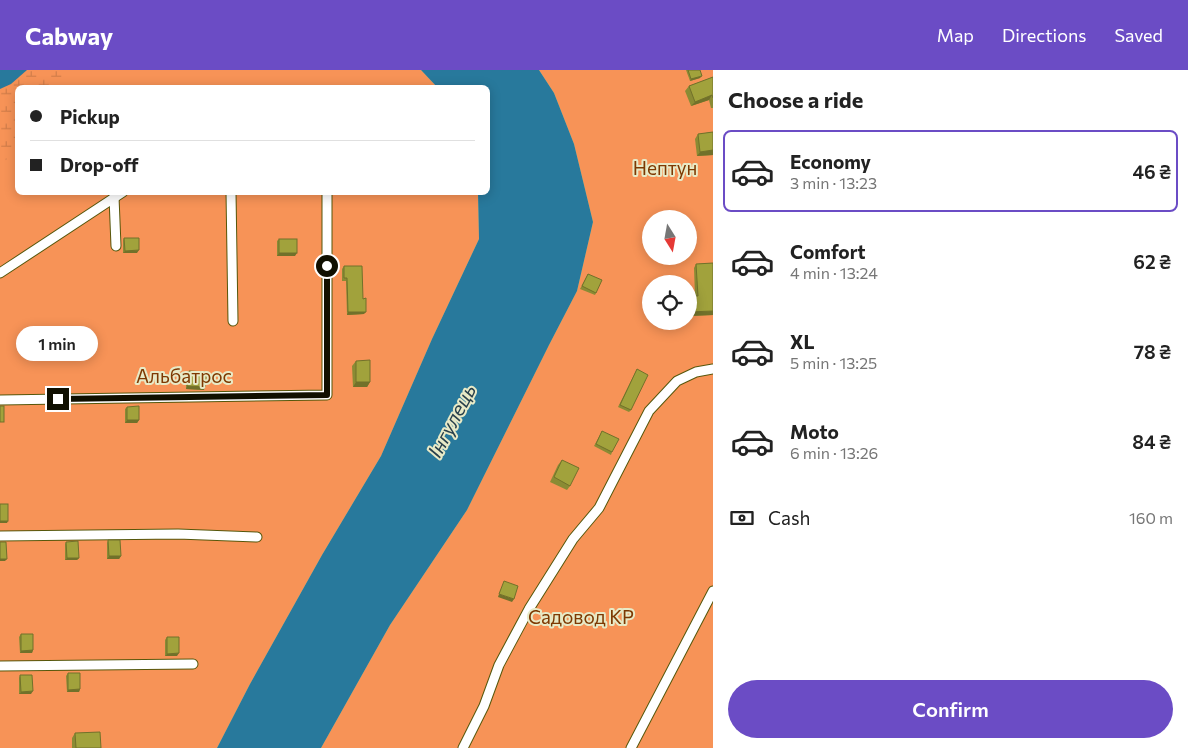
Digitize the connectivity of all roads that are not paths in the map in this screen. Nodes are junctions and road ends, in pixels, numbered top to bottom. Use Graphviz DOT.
graph roads {
  1 [pos="118,195"];
  2 [pos="231,195"];
  3 [pos="327,195"];
  4 [pos="116,246"];
  5 [pos="0,273"];
  6 [pos="233,322"];
  7 [pos="713,369"];
  8 [pos="0,400"];
  9 [pos="0,536"];
  10 [pos="257,537"];
  11 [pos="713,591"];
  12 [pos="193,664"];
  13 [pos="0,666"];
  14 [pos="463,748"];
  15 [pos="631,748"];
  1 -- 4 [label="lane"];
  1 -- 5 [label="lane"];
  2 -- 6 [label="lane"];
  3 -- 8 [label="lane"];
  7 -- 14 [label="lane"];
  9 -- 10 [label="lane"];
  11 -- 15 [label="lane"];
  12 -- 13 [label="lane"];
}
